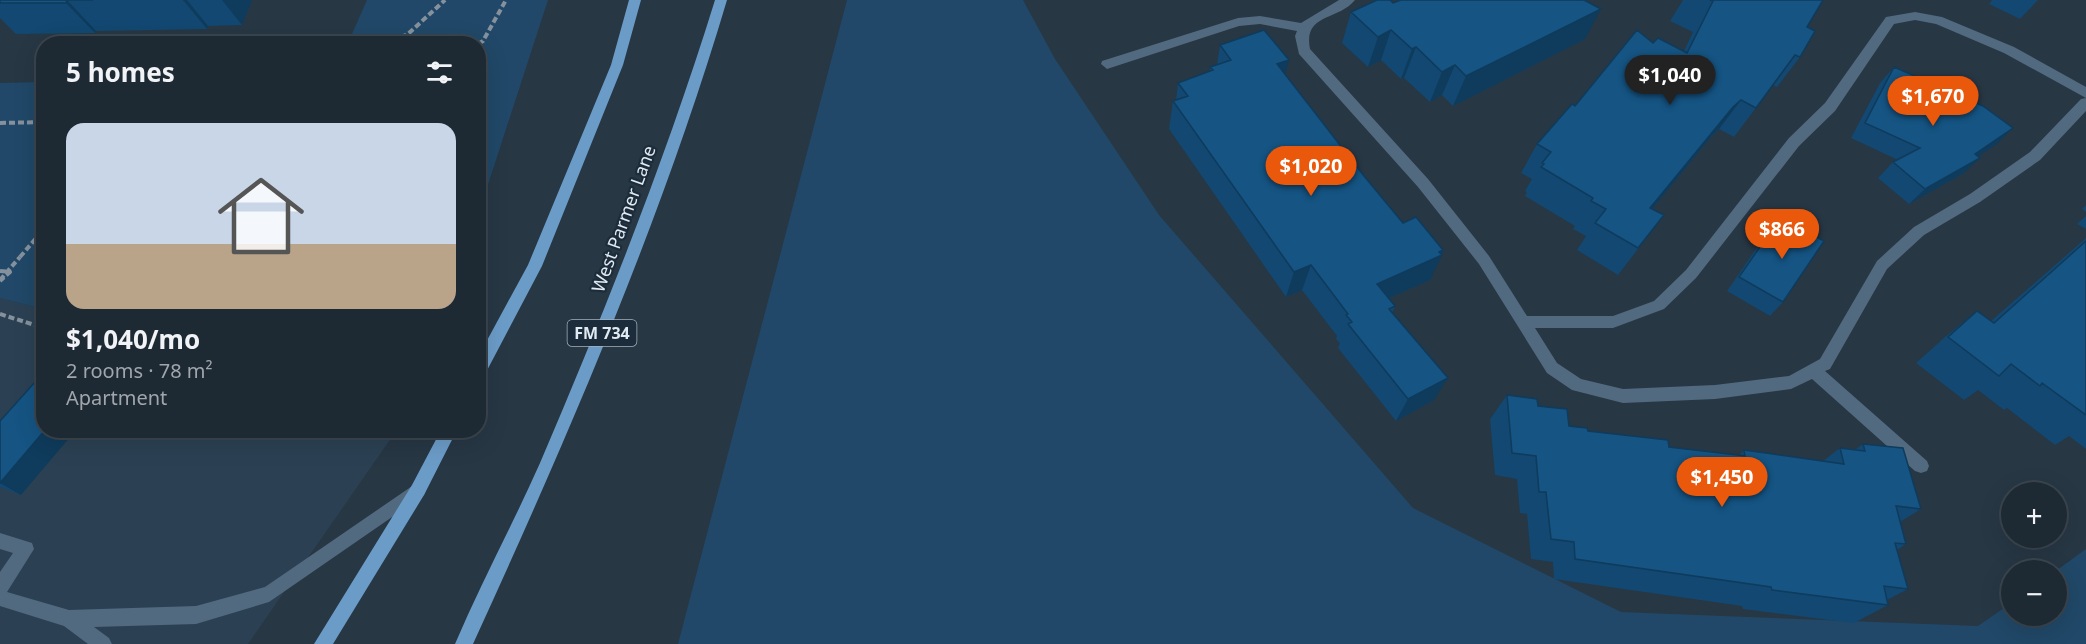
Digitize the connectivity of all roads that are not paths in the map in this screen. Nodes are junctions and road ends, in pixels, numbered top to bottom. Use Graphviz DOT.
graph roads {
  1 [pos="635,0"];
  2 [pos="721,0"];
  3 [pos="1349,0"];
  4 [pos="1304,28"];
  5 [pos="1107,64"];
  6 [pos="2086,93"];
  7 [pos="2086,103"];
  8 [pos="1524,322"];
  9 [pos="486,358"];
  10 [pos="1813,370"];
  11 [pos="445,438"];
  12 [pos="1921,466"];
  13 [pos="418,490"];
  14 [pos="0,541"];
  15 [pos="0,587"];
  16 [pos="0,598"];
  17 [pos="69,619"];
  18 [pos="103,644"];
  19 [pos="323,644"];
  20 [pos="464,644"];
  1 -- 9 [label="main road"];
  2 -- 20 [label="main road, West Parmer Lane / FM 734"];
  3 -- 4 [label="lane"];
  4 -- 5 [label="lane"];
  4 -- 8 [label="lane"];
  6 -- 8 [label="lane"];
  7 -- 10 [label="lane"];
  8 -- 10 [label="lane"];
  10 -- 12 [label="lane"];
  11 -- 13 [label="main road"];
  13 -- 17 [label="lane"];
  13 -- 19 [label="main road"];
  14 -- 15 [label="lane"];
  16 -- 17 [label="lane"];
  17 -- 18 [label="lane"];
}
